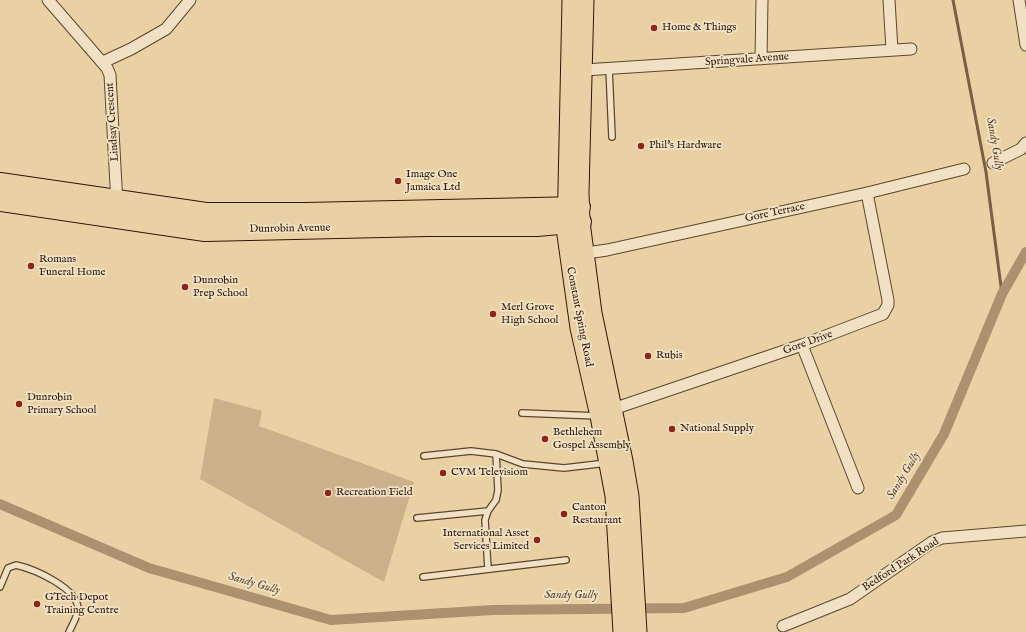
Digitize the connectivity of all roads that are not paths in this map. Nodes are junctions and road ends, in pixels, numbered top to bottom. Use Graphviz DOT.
graph roads {
  1 [pos="48,0"];
  2 [pos="190,0"];
  3 [pos="571,0"];
  4 [pos="585,0"];
  5 [pos="762,0"];
  6 [pos="889,0"];
  7 [pos="1019,0"];
  8 [pos="1026,45"];
  9 [pos="911,49"];
  10 [pos="892,50"];
  11 [pos="760,59"];
  12 [pos="103,62"];
  13 [pos="609,68"];
  14 [pos="584,70"];
  15 [pos="612,137"];
  16 [pos="1026,142"];
  17 [pos="993,163"];
  18 [pos="964,169"];
  19 [pos="0,183"];
  20 [pos="867,193"];
  21 [pos="0,201"];
  22 [pos="115,209"];
  23 [pos="573,215"];
  24 [pos="585,253"];
  25 [pos="568,255"];
  26 [pos="802,345"];
  27 [pos="606,412"];
  28 [pos="522,413"];
  29 [pos="496,454"];
  30 [pos="424,456"];
  31 [pos="609,462"];
  32 [pos="858,488"];
  33 [pos="488,511"];
  34 [pos="417,518"];
  35 [pos="1026,531"];
  36 [pos="566,560"];
  37 [pos="488,570"];
  38 [pos="423,577"];
  39 [pos="627,578"];
  40 [pos="0,587"];
  41 [pos="783,626"];
  42 [pos="630,630"];
  43 [pos="69,632"];
  1 -- 12 [label="street, Lindsay Crescent"];
  2 -- 12 [label="street"];
  3 -- 23 [label="main road, Constant Spring Road"];
  4 -- 14 [label="main road, Constant Spring Road"];
  5 -- 11 [label="street"];
  6 -- 10 [label="street"];
  7 -- 8 [label="street"];
  9 -- 10 [label="street, Springvale Avenue"];
  10 -- 11 [label="street, Springvale Avenue"];
  11 -- 13 [label="street, Springvale Avenue"];
  12 -- 22 [label="street, Lindsay Crescent"];
  13 -- 14 [label="street, Springvale Avenue"];
  13 -- 15 [label="lane"];
  14 -- 23 [label="main road, Constant Spring Road"];
  16 -- 17 [label="street"];
  18 -- 20 [label="street, Gore Terrace"];
  19 -- 22 [label="highway, Dunrobin Avenue"];
  20 -- 24 [label="street, Gore Terrace"];
  20 -- 26 [label="street, Gore Drive"];
  21 -- 22 [label="highway, Dunrobin Avenue"];
  22 -- 23 [label="highway, Dunrobin Avenue"];
  23 -- 24 [label="main road, Constant Spring Road"];
  23 -- 25 [label="main road, Constant Spring Road"];
  24 -- 25 [label="street, Gore Terrace"];
  24 -- 27 [label="main road, Constant Spring Road"];
  25 -- 27 [label="main road, Constant Spring Road"];
  26 -- 27 [label="street, Gore Drive"];
  26 -- 32 [label="street"];
  27 -- 28 [label="lane"];
  27 -- 31 [label="main road, Constant Spring Road"];
  27 -- 39 [label="main road, Constant Spring Road"];
  29 -- 30 [label="lane"];
  29 -- 31 [label="lane"];
  29 -- 33 [label="lane"];
  31 -- 39 [label="main road, Constant Spring Road"];
  33 -- 34 [label="lane"];
  33 -- 37 [label="lane"];
  35 -- 41 [label="street, Bedford Park Road"];
  36 -- 37 [label="lane"];
  37 -- 38 [label="lane"];
  39 -- 42 [label="main road, Constant Spring Road"];
  40 -- 43 [label="lane"];
}
